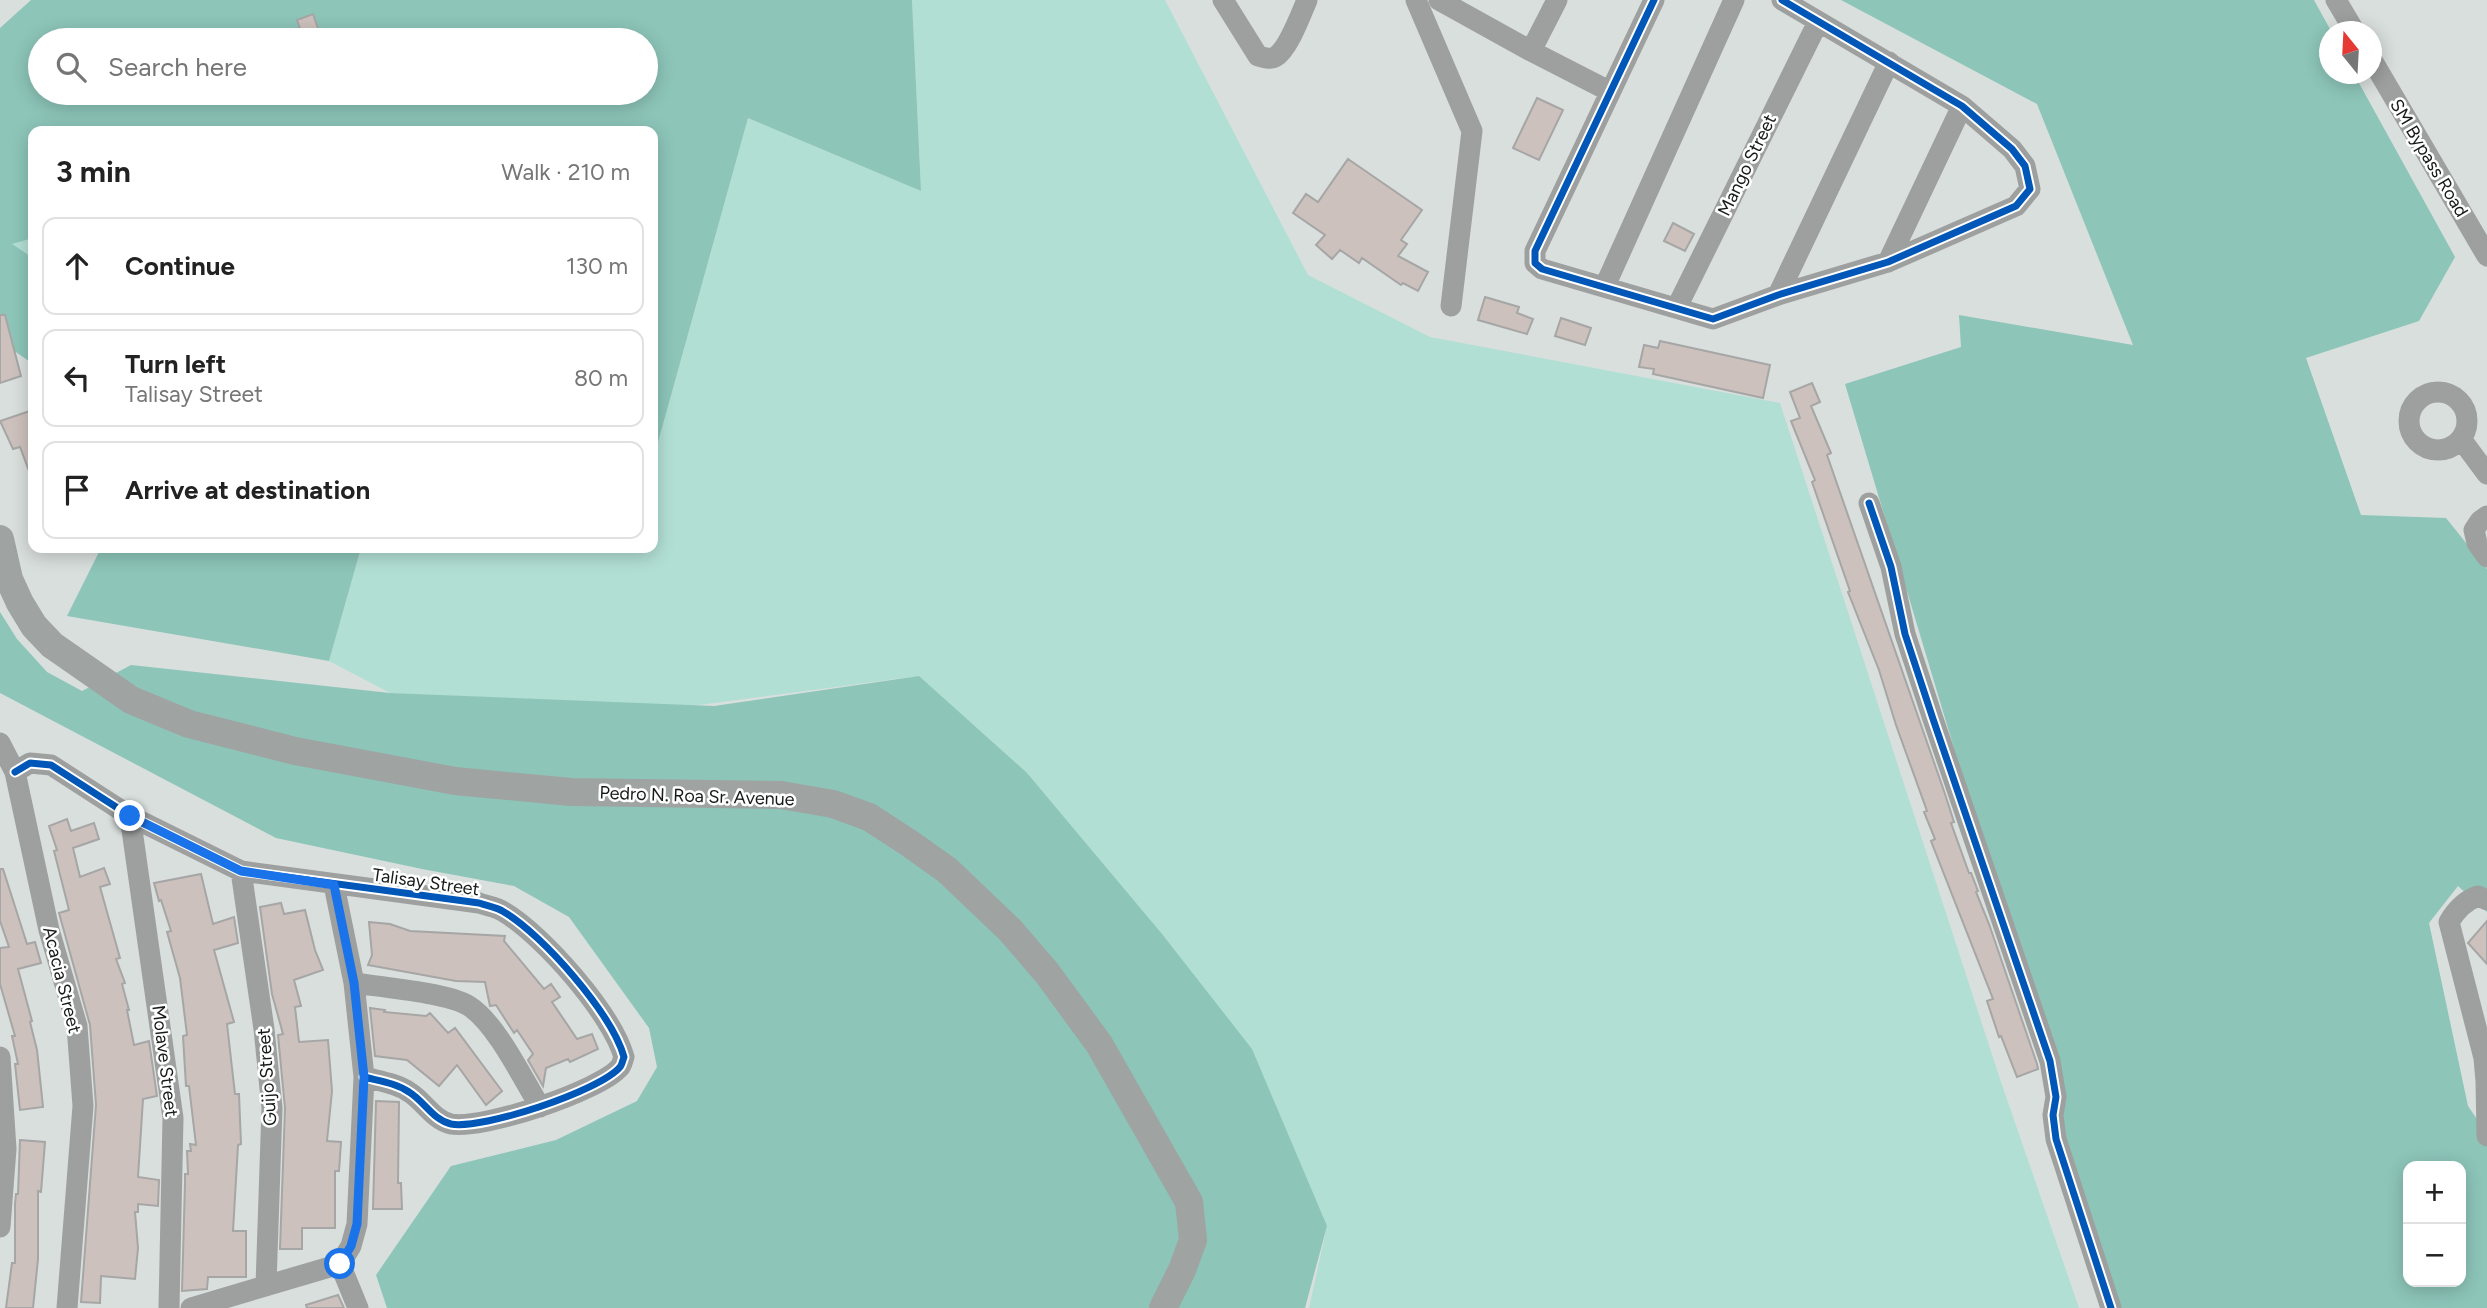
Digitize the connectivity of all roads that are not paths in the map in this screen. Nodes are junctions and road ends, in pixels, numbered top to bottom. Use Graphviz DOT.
graph roads {
  1 [pos="1223,0"];
  2 [pos="1307,0"];
  3 [pos="1416,0"];
  4 [pos="1439,0"];
  5 [pos="1558,0"];
  6 [pos="1654,0"];
  7 [pos="1734,0"];
  8 [pos="1782,0"];
  9 [pos="2336,0"];
  10 [pos="1473,9"];
  11 [pos="2348,21"];
  12 [pos="1818,22"];
  13 [pos="1531,51"];
  14 [pos="1889,62"];
  15 [pos="2382,79"];
  16 [pos="1609,91"];
  17 [pos="1962,106"];
  18 [pos="2487,256"];
  19 [pos="1888,262"];
  20 [pos="1605,286"];
  21 [pos="1778,295"];
  22 [pos="1451,306"];
  23 [pos="1677,307"];
  24 [pos="2461,439"];
  25 [pos="2487,474"];
  26 [pos="1869,503"];
  27 [pos="2487,516"];
  28 [pos="0,539"];
  29 [pos="2487,557"];
  30 [pos="0,743"];
  31 [pos="15,772"];
  32 [pos="130,816"];
  33 [pos="241,871"];
  34 [pos="334,885"];
  35 [pos="2487,900"];
  36 [pos="354,983"];
  37 [pos="0,1057"];
  38 [pos="364,1077"];
  39 [pos="540,1107"];
  40 [pos="2,1118"];
  41 [pos="2487,1136"];
  42 [pos="0,1227"];
  43 [pos="340,1264"];
  44 [pos="266,1285"];
  45 [pos="67,1308"];
  46 [pos="169,1308"];
  47 [pos="191,1308"];
  48 [pos="358,1308"];
  49 [pos="1163,1308"];
  50 [pos="2111,1308"];
  1 -- 2 [label="street"];
  3 -- 22 [label="street"];
  4 -- 10 [label="street"];
  5 -- 13 [label="street"];
  6 -- 16 [label="street"];
  7 -- 20 [label="street"];
  8 -- 12 [label="street"];
  9 -- 11 [label="street"];
  10 -- 13 [label="street"];
  12 -- 14 [label="street"];
  12 -- 23 [label="street, Mango Street"];
  13 -- 16 [label="street"];
  14 -- 17 [label="street"];
  14 -- 21 [label="street"];
  15 -- 18 [label="street, SM Bypass Road"];
  16 -- 20 [label="street"];
  17 -- 19 [label="street"];
  17 -- 19 [label="street"];
  19 -- 21 [label="street"];
  20 -- 23 [label="street"];
  21 -- 23 [label="street"];
  24 -- 25 [label="street"];
  26 -- 50 [label="street"];
  27 -- 29 [label="street"];
  28 -- 49 [label="main road, Pedro N. Roa Sr. Avenue"];
  30 -- 31 [label="street, Acacia Street"];
  31 -- 32 [label="street, Talisay Street"];
  31 -- 45 [label="street, Acacia Street"];
  32 -- 33 [label="street, Talisay Street"];
  32 -- 46 [label="street, Molave Street"];
  33 -- 34 [label="street, Talisay Street"];
  33 -- 44 [label="street, Guijo Street"];
  34 -- 36 [label="street"];
  34 -- 39 [label="street, Talisay Street"];
  35 -- 41 [label="street"];
  36 -- 38 [label="street"];
  36 -- 39 [label="street"];
  37 -- 40 [label="street"];
  38 -- 39 [label="street, Talisay Street"];
  38 -- 43 [label="street"];
  40 -- 42 [label="street"];
  43 -- 44 [label="street"];
  43 -- 48 [label="street"];
  44 -- 47 [label="street"];
}
